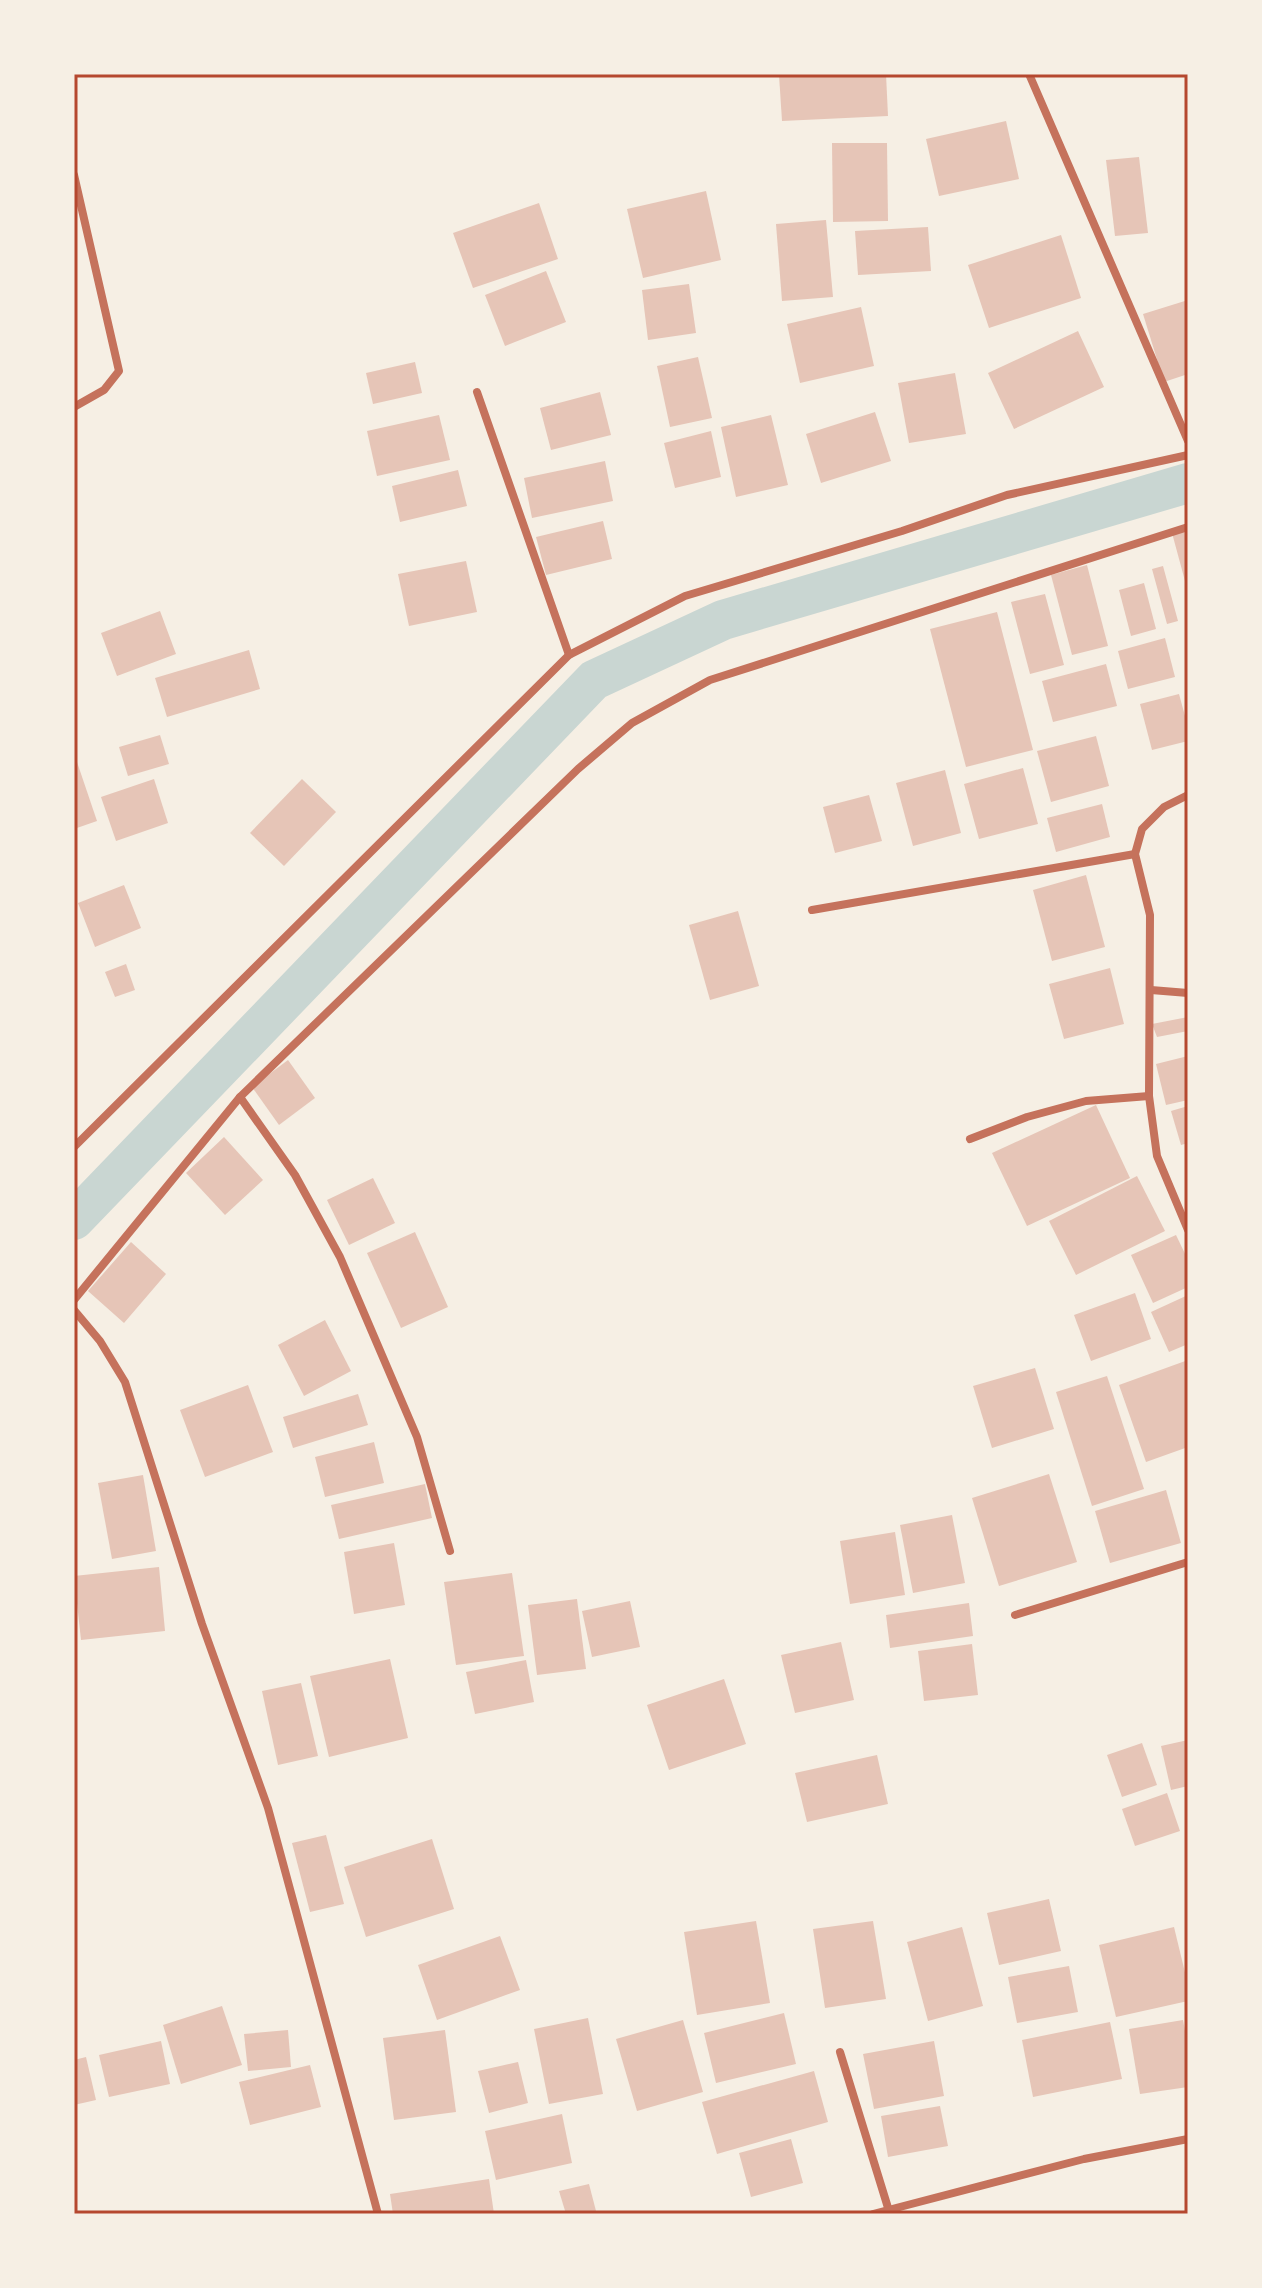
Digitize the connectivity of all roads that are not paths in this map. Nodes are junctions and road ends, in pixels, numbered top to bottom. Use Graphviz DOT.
graph roads {
  1 [pos="1029,74"];
  2 [pos="74,175"];
  3 [pos="477,392"];
  4 [pos="74,407"];
  5 [pos="1188,441"];
  6 [pos="1188,455"];
  7 [pos="1188,527"];
  8 [pos="569,655"];
  9 [pos="1188,795"];
  10 [pos="1135,854"];
  11 [pos="812,910"];
  12 [pos="1151,990"];
  13 [pos="1188,993"];
  14 [pos="1149,1096"];
  15 [pos="240,1097"];
  16 [pos="970,1139"];
  17 [pos="74,1147"];
  18 [pos="1188,1230"];
  19 [pos="74,1300"];
  20 [pos="74,1310"];
  21 [pos="450,1551"];
  22 [pos="1188,1562"];
  23 [pos="1015,1615"];
  24 [pos="840,2052"];
  25 [pos="1188,2139"];
  26 [pos="889,2211"];
  27 [pos="378,2214"];
  28 [pos="873,2214"];
  1 -- 5 [label="street"];
  2 -- 4 [label="street"];
  3 -- 8 [label="street"];
  6 -- 8 [label="street"];
  7 -- 15 [label="street"];
  8 -- 17 [label="street"];
  9 -- 10 [label="street"];
  10 -- 11 [label="street"];
  10 -- 12 [label="street"];
  12 -- 13 [label="street"];
  12 -- 14 [label="street"];
  14 -- 16 [label="street"];
  14 -- 18 [label="street"];
  15 -- 19 [label="street"];
  15 -- 21 [label="street"];
  20 -- 27 [label="street"];
  22 -- 23 [label="street"];
  24 -- 26 [label="street"];
  25 -- 26 [label="street"];
  26 -- 28 [label="street"];
}
